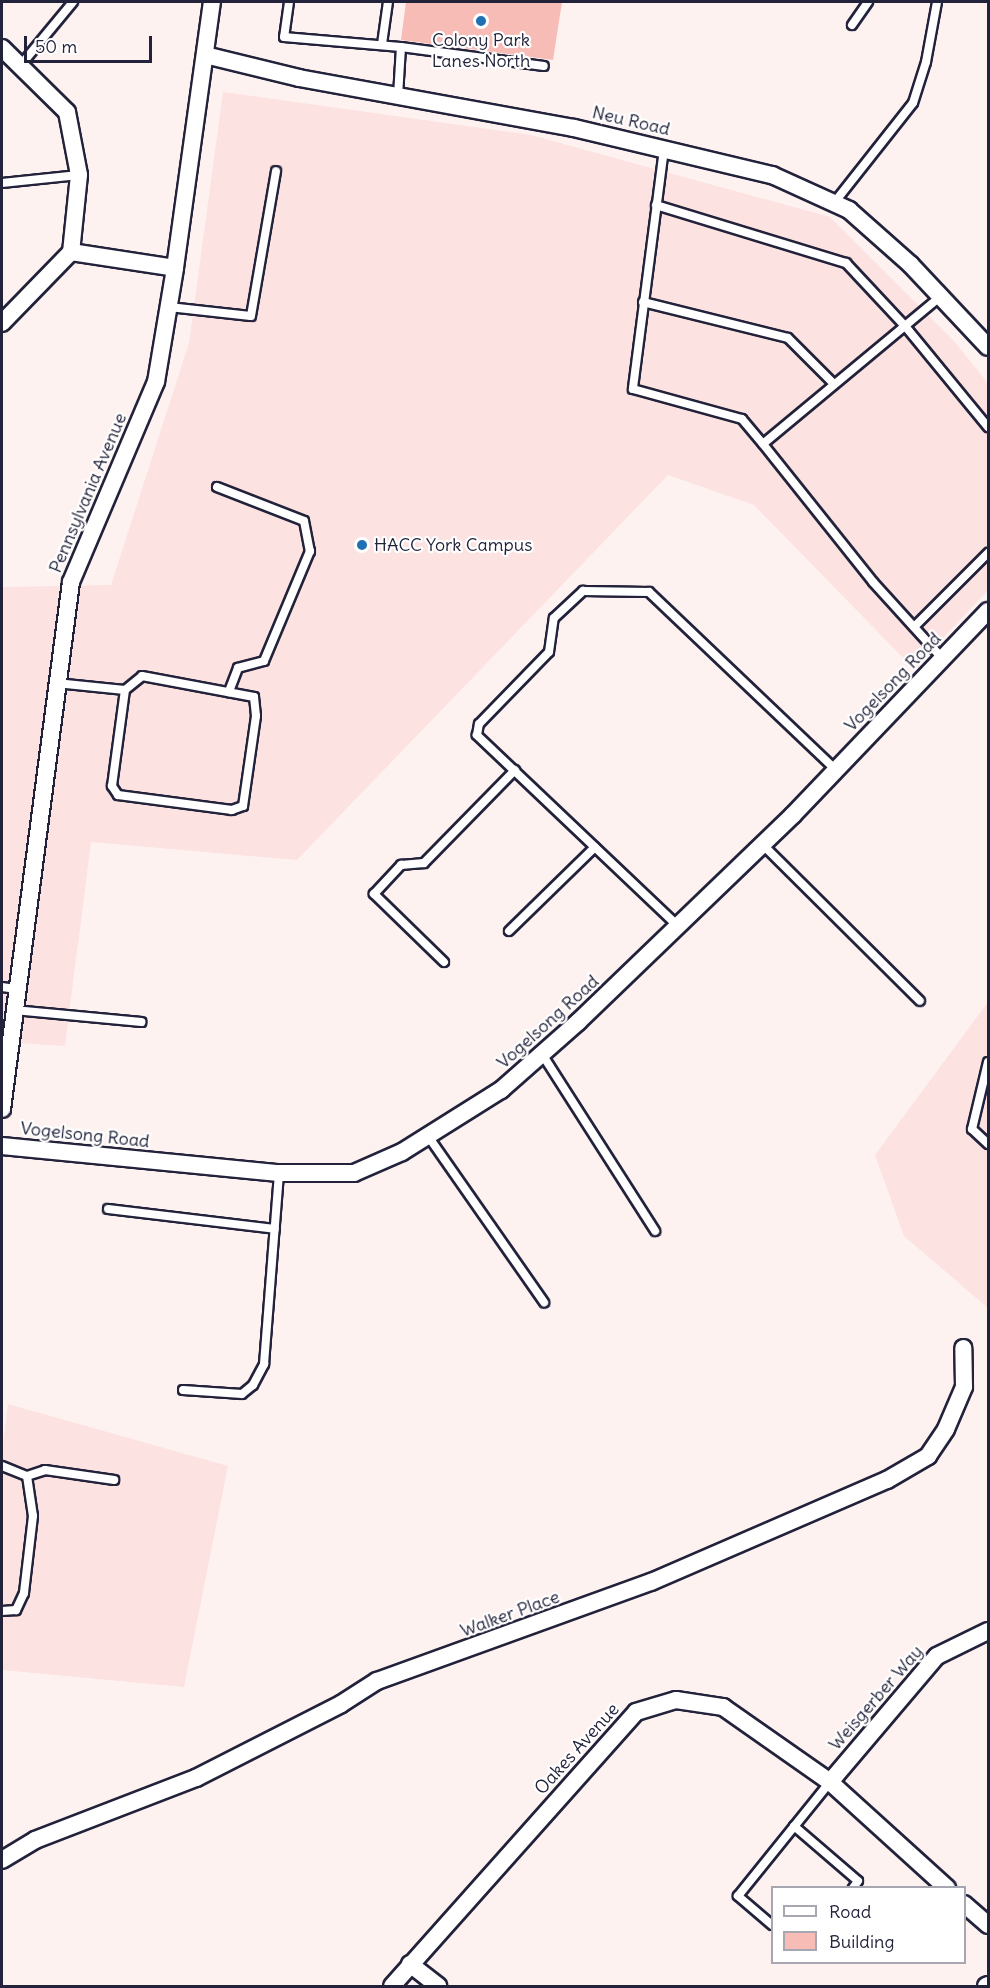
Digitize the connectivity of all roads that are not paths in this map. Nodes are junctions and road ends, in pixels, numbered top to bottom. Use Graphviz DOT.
graph roads {
  1 [pos="73,2"];
  2 [pos="212,2"];
  3 [pos="289,2"];
  4 [pos="388,2"];
  5 [pos="868,2"];
  6 [pos="937,2"];
  7 [pos="852,25"];
  8 [pos="382,44"];
  9 [pos="401,47"];
  10 [pos="2,48"];
  11 [pos="205,55"];
  12 [pos="20,66"];
  13 [pos="544,66"];
  14 [pos="398,96"];
  15 [pos="664,149"];
  16 [pos="276,171"];
  17 [pos="79,175"];
  18 [pos="2,183"];
  19 [pos="834,203"];
  20 [pos="656,205"];
  21 [pos="71,252"];
  22 [pos="175,268"];
  23 [pos="942,295"];
  24 [pos="642,302"];
  25 [pos="169,307"];
  26 [pos="2,323"];
  27 [pos="905,326"];
  28 [pos="988,347"];
  29 [pos="834,384"];
  30 [pos="988,427"];
  31 [pos="764,444"];
  32 [pos="217,487"];
  33 [pos="988,553"];
  34 [pos="988,610"];
  35 [pos="914,627"];
  36 [pos="942,658"];
  37 [pos="56,683"];
  38 [pos="124,690"];
  39 [pos="229,692"];
  40 [pos="515,770"];
  41 [pos="836,770"];
  42 [pos="763,845"];
  43 [pos="595,847"];
  44 [pos="680,928"];
  45 [pos="509,931"];
  46 [pos="444,962"];
  47 [pos="9,988"];
  48 [pos="920,1001"];
  49 [pos="14,1010"];
  50 [pos="141,1022"];
  51 [pos="542,1054"];
  52 [pos="988,1062"];
  53 [pos="2,1109"];
  54 [pos="428,1136"];
  55 [pos="988,1144"];
  56 [pos="2,1146"];
  57 [pos="279,1173"];
  58 [pos="108,1209"];
  59 [pos="275,1228"];
  60 [pos="655,1231"];
  61 [pos="544,1302"];
  62 [pos="963,1348"];
  63 [pos="183,1390"];
  64 [pos="2,1466"];
  65 [pos="27,1476"];
  66 [pos="114,1480"];
  67 [pos="2,1611"];
  68 [pos="988,1631"];
  69 [pos="830,1782"];
  70 [pos="794,1826"];
  71 [pos="2,1860"];
  72 [pos="854,1886"];
  73 [pos="946,1886"];
  74 [pos="966,1906"];
  75 [pos="771,1924"];
  76 [pos="988,1925"];
  77 [pos="410,1964"];
  78 [pos="392,1986"];
  79 [pos="438,1986"];
  1 -- 12 [label="lane"];
  2 -- 11 [label="street, Pennsylvania Avenue"];
  3 -- 8 [label="lane"];
  4 -- 8 [label="lane"];
  5 -- 7 [label="lane"];
  6 -- 19 [label="lane"];
  8 -- 9 [label="lane"];
  9 -- 13 [label="lane"];
  9 -- 14 [label="lane"];
  10 -- 12 [label="street"];
  11 -- 14 [label="street, Neu Road"];
  11 -- 22 [label="street, Pennsylvania Avenue"];
  12 -- 17 [label="street"];
  14 -- 15 [label="street, Neu Road"];
  15 -- 19 [label="street, Neu Road"];
  15 -- 20 [label="lane"];
  16 -- 25 [label="lane"];
  17 -- 18 [label="lane"];
  17 -- 21 [label="street"];
  19 -- 23 [label="street, Neu Road"];
  20 -- 24 [label="lane"];
  20 -- 27 [label="lane"];
  21 -- 22 [label="street"];
  21 -- 26 [label="street"];
  22 -- 25 [label="street, Pennsylvania Avenue"];
  23 -- 27 [label="lane"];
  23 -- 28 [label="street, Neu Road"];
  24 -- 29 [label="lane"];
  24 -- 31 [label="lane"];
  25 -- 37 [label="street, Pennsylvania Avenue"];
  27 -- 29 [label="lane"];
  27 -- 30 [label="lane"];
  29 -- 31 [label="lane"];
  31 -- 35 [label="lane"];
  32 -- 39 [label="lane"];
  33 -- 35 [label="lane"];
  34 -- 36 [label="street, Vogelsong Road"];
  35 -- 36 [label="lane"];
  36 -- 41 [label="street, Vogelsong Road"];
  37 -- 38 [label="lane"];
  37 -- 47 [label="street, Pennsylvania Avenue"];
  38 -- 39 [label="lane"];
  38 -- 39 [label="lane"];
  40 -- 41 [label="lane"];
  40 -- 43 [label="lane"];
  40 -- 46 [label="lane"];
  41 -- 42 [label="street, Vogelsong Road"];
  42 -- 44 [label="street, Vogelsong Road"];
  42 -- 48 [label="lane"];
  43 -- 44 [label="lane"];
  43 -- 45 [label="lane"];
  44 -- 51 [label="street, Vogelsong Road"];
  47 -- 49 [label="street, Pennsylvania Avenue"];
  49 -- 50 [label="lane"];
  49 -- 53 [label="street, Pennsylvania Avenue"];
  51 -- 54 [label="street, Vogelsong Road"];
  51 -- 60 [label="lane"];
  52 -- 55 [label="lane"];
  54 -- 57 [label="street, Vogelsong Road"];
  54 -- 61 [label="lane"];
  56 -- 57 [label="street, Vogelsong Road"];
  57 -- 59 [label="lane"];
  58 -- 59 [label="lane"];
  59 -- 63 [label="lane"];
  62 -- 71 [label="street, Walker Place"];
  64 -- 65 [label="lane"];
  65 -- 66 [label="lane"];
  65 -- 67 [label="lane"];
  68 -- 69 [label="street, Weisgerber Way"];
  69 -- 70 [label="lane"];
  69 -- 73 [label="street, Oakes Avenue"];
  69 -- 77 [label="street, Oakes Avenue"];
  70 -- 72 [label="lane"];
  70 -- 75 [label="lane"];
  74 -- 76 [label="street"];
  77 -- 78 [label="street, Oakes Avenue"];
  77 -- 79 [label="street"];
}
